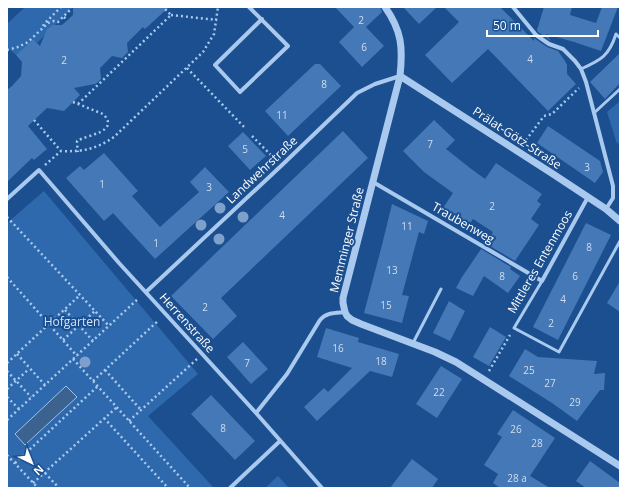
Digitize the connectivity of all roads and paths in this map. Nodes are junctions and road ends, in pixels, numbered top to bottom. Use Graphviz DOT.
graph roads {
  1 [pos="61,7"];
  2 [pos="71,7"];
  3 [pos="163,7"];
  4 [pos="218,7"];
  5 [pos="250,7"];
  6 [pos="385,7"];
  7 [pos="513,7"];
  8 [pos="171,15"];
  9 [pos="64,17"];
  10 [pos="67,20"];
  11 [pos="217,20"];
  12 [pos="262,20"];
  13 [pos="43,29"];
  14 [pos="620,38"];
  15 [pos="7,50"];
  16 [pos="187,68"];
  17 [pos="581,69"];
  18 [pos="400,76"];
  19 [pos="586,82"];
  20 [pos="620,89"];
  21 [pos="73,102"];
  22 [pos="78,104"];
  23 [pos="594,113"];
  24 [pos="34,120"];
  25 [pos="246,129"];
  26 [pos="252,136"];
  27 [pos="61,151"];
  28 [pos="518,151"];
  29 [pos="78,152"];
  30 [pos="281,166"];
  31 [pos="39,170"];
  32 [pos="373,182"];
  33 [pos="588,197"];
  34 [pos="7,199"];
  35 [pos="606,209"];
  36 [pos="7,217"];
  37 [pos="620,222"];
  38 [pos="620,241"];
  39 [pos="7,277"];
  40 [pos="542,281"];
  41 [pos="441,289"];
  42 [pos="146,292"];
  43 [pos="80,296"];
  44 [pos="65,310"];
  45 [pos="95,311"];
  46 [pos="345,312"];
  47 [pos="166,314"];
  48 [pos="49,324"];
  49 [pos="79,325"];
  50 [pos="109,326"];
  51 [pos="514,328"];
  52 [pos="63,340"];
  53 [pos="93,341"];
  54 [pos="413,343"];
  55 [pos="17,354"];
  56 [pos="202,354"];
  57 [pos="77,356"];
  58 [pos="73,359"];
  59 [pos="7,363"];
  60 [pos="29,369"];
  61 [pos="105,370"];
  62 [pos="7,371"];
  63 [pos="484,380"];
  64 [pos="16,381"];
  65 [pos="93,381"];
  66 [pos="45,385"];
  67 [pos="98,386"];
  68 [pos="7,389"];
  69 [pos="7,397"];
  70 [pos="31,397"];
  71 [pos="116,407"];
  72 [pos="19,409"];
  73 [pos="141,410"];
  74 [pos="256,413"];
  75 [pos="104,418"];
  76 [pos="7,420"];
  77 [pos="129,421"];
  78 [pos="280,440"];
  79 [pos="7,455"];
  80 [pos="15,463"];
  81 [pos="618,464"];
  82 [pos="45,473"];
  83 [pos="33,483"];
  84 [pos="38,488"];
  85 [pos="59,488"];
  86 [pos="168,488"];
  87 [pos="190,488"];
  88 [pos="230,488"];
  89 [pos="322,488"];
  1 -- 13 [label="path"];
  2 -- 9 [label="path"];
  3 -- 8 [label="path"];
  4 -- 11 [label="path"];
  5 -- 12 [label="street"];
  6 -- 18 [label="street, Memminger Straße"];
  7 -- 17 [label="street"];
  8 -- 11 [label="path"];
  8 -- 22 [label="path"];
  9 -- 10 [label="path"];
  9 -- 13 [label="path"];
  11 -- 16 [label="path"];
  12 -- 12 [label="street"];
  13 -- 15 [label="path"];
  14 -- 17 [label="lane"];
  16 -- 25 [label="path"];
  16 -- 29 [label="path"];
  17 -- 19 [label="street"];
  18 -- 28 [label="street, Prälat-Götz-Straße"];
  18 -- 30 [label="street, Landwehrstraße"];
  18 -- 32 [label="street, Memminger Straße"];
  19 -- 23 [label="street"];
  19 -- 28 [label="path"];
  20 -- 23 [label="lane"];
  21 -- 22 [label="path"];
  22 -- 29 [label="path"];
  23 -- 35 [label="street"];
  24 -- 27 [label="path"];
  26 -- 30 [label="path"];
  27 -- 29 [label="path"];
  27 -- 31 [label="path"];
  28 -- 33 [label="street, Prälat-Götz-Straße"];
  30 -- 42 [label="street, Landwehrstraße"];
  31 -- 34 [label="street"];
  31 -- 42 [label="street, Herrenstraße"];
  32 -- 40 [label="street, Traubenweg"];
  32 -- 46 [label="street, Memminger Straße"];
  33 -- 35 [label="street, Prälat-Götz-Straße"];
  33 -- 40 [label="street, Mittleres Entenmoos"];
  35 -- 37 [label="street, Prälat-Götz-Straße"];
  36 -- 43 [label="path"];
  38 -- 51 [label="lane, Mittleres Entenmoos"];
  39 -- 48 [label="path"];
  40 -- 51 [label="lane, Mittleres Entenmoos"];
  41 -- 54 [label="lane"];
  42 -- 47 [label="street, Herrenstraße"];
  42 -- 50 [label="path"];
  43 -- 44 [label="path"];
  43 -- 45 [label="path"];
  44 -- 48 [label="path"];
  44 -- 49 [label="path"];
  45 -- 49 [label="path"];
  45 -- 50 [label="path"];
  46 -- 54 [label="street"];
  46 -- 74 [label="street"];
  47 -- 56 [label="street, Herrenstraße"];
  47 -- 61 [label="path"];
  48 -- 52 [label="path"];
  48 -- 55 [label="path"];
  49 -- 52 [label="path"];
  49 -- 53 [label="path"];
  50 -- 53 [label="path"];
  51 -- 63 [label="path"];
  52 -- 57 [label="path"];
  53 -- 57 [label="path"];
  54 -- 63 [label="street"];
  55 -- 59 [label="path"];
  55 -- 60 [label="path"];
  56 -- 73 [label="path"];
  56 -- 74 [label="street, Herrenstraße"];
  57 -- 58 [label="path"];
  58 -- 65 [label="path"];
  58 -- 66 [label="path"];
  60 -- 64 [label="path"];
  60 -- 66 [label="path"];
  61 -- 65 [label="path"];
  61 -- 73 [label="path"];
  62 -- 64 [label="path"];
  63 -- 81 [label="street"];
  64 -- 68 [label="path"];
  64 -- 70 [label="path"];
  65 -- 67 [label="path"];
  66 -- 70 [label="path"];
  67 -- 71 [label="path"];
  67 -- 80 [label="path"];
  69 -- 72 [label="path"];
  70 -- 72 [label="path"];
  71 -- 75 [label="path"];
  71 -- 77 [label="path"];
  72 -- 76 [label="path"];
  73 -- 77 [label="path"];
  74 -- 78 [label="street, Herrenstraße"];
  75 -- 82 [label="path"];
  75 -- 86 [label="path"];
  77 -- 87 [label="path"];
  78 -- 88 [label="street"];
  78 -- 89 [label="street, Herrenstraße"];
  79 -- 80 [label="path"];
  80 -- 83 [label="path"];
  82 -- 83 [label="path"];
  82 -- 85 [label="path"];
  83 -- 84 [label="path"];
}
